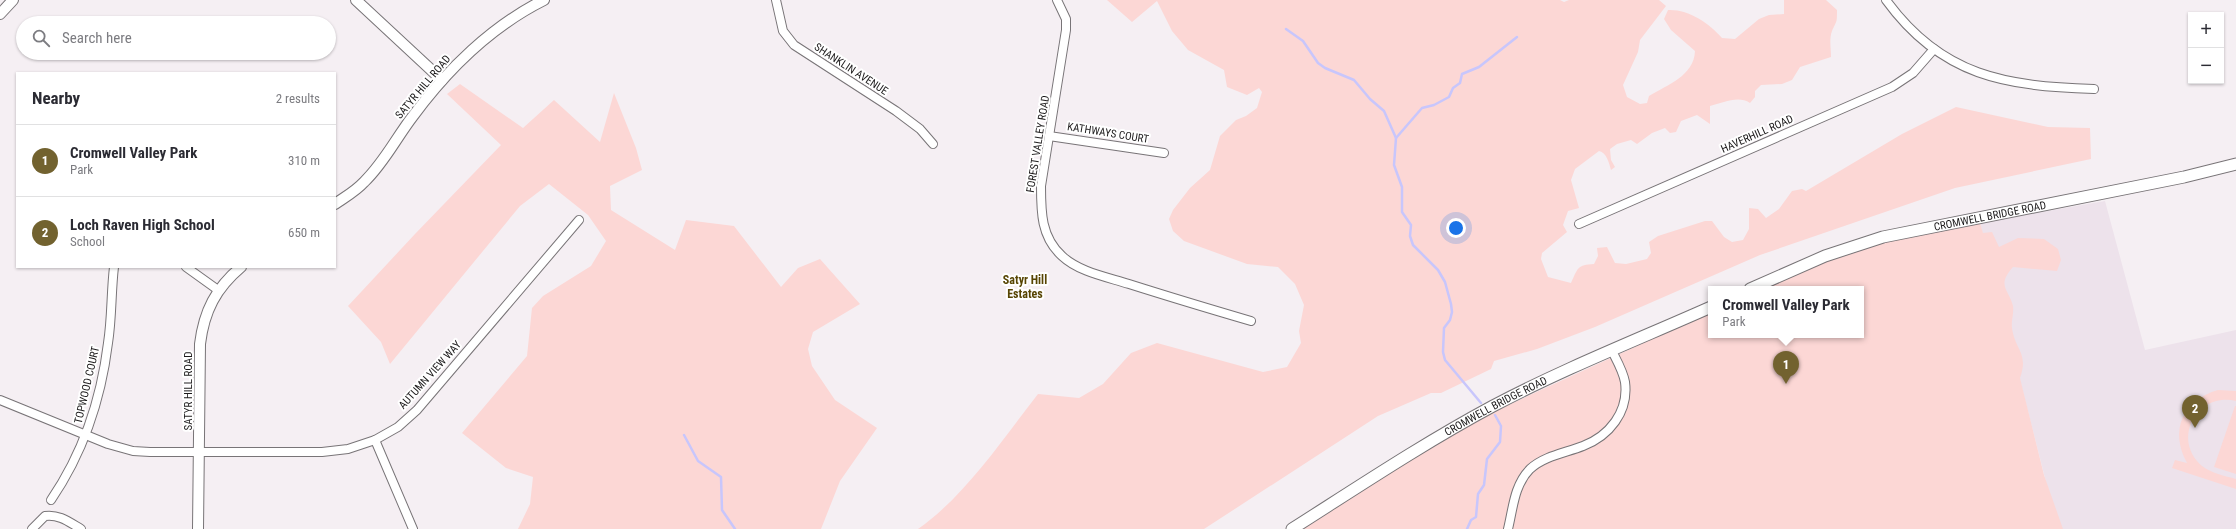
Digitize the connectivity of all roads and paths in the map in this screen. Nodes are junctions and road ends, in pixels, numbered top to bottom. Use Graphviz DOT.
graph roads {
  1 [pos="13,0"];
  2 [pos="356,0"];
  3 [pos="544,0"];
  4 [pos="776,0"];
  5 [pos="1057,0"];
  6 [pos="1886,0"];
  7 [pos="0,14"];
  8 [pos="1934,49"];
  9 [pos="442,80"];
  10 [pos="2094,88"];
  11 [pos="1049,136"];
  12 [pos="933,144"];
  13 [pos="1164,153"];
  14 [pos="2236,164"];
  15 [pos="336,203"];
  16 [pos="579,220"];
  17 [pos="1579,224"];
  18 [pos="114,268"];
  19 [pos="187,268"];
  20 [pos="240,268"];
  21 [pos="1757,286"];
  22 [pos="218,290"];
  23 [pos="1708,308"];
  24 [pos="1251,321"];
  25 [pos="1612,351"];
  26 [pos="0,400"];
  27 [pos="86,436"];
  28 [pos="375,440"];
  29 [pos="200,452"];
  30 [pos="51,500"];
  31 [pos="32,529"];
  32 [pos="82,529"];
  33 [pos="198,529"];
  34 [pos="413,529"];
  35 [pos="1292,529"];
  36 [pos="1508,529"];
  1 -- 7 [label="street"];
  2 -- 9 [label="street"];
  3 -- 9 [label="street, SATYR HILL ROAD"];
  4 -- 12 [label="street, SHANKLIN AVENUE"];
  5 -- 11 [label="street, FOREST VALLEY ROAD"];
  6 -- 8 [label="street"];
  8 -- 10 [label="street"];
  8 -- 17 [label="street, HAVERHILL ROAD"];
  9 -- 15 [label="street, SATYR HILL ROAD"];
  11 -- 13 [label="street, KATHWAYS COURT"];
  11 -- 24 [label="street, FOREST VALLEY ROAD"];
  14 -- 21 [label="main road, CROMWELL BRIDGE ROAD"];
  16 -- 28 [label="street, AUTUMN VIEW WAY"];
  18 -- 27 [label="street, TOPWOOD COURT"];
  19 -- 22 [label="street"];
  20 -- 22 [label="street, SATYR HILL ROAD"];
  22 -- 29 [label="street, SATYR HILL ROAD"];
  23 -- 25 [label="main road, CROMWELL BRIDGE ROAD"];
  25 -- 35 [label="main road, CROMWELL BRIDGE ROAD"];
  25 -- 36 [label="street"];
  26 -- 27 [label="street, AUTUMN VIEW WAY"];
  27 -- 29 [label="street, AUTUMN VIEW WAY"];
  27 -- 30 [label="street, TOPWOOD COURT"];
  28 -- 29 [label="street, AUTUMN VIEW WAY"];
  28 -- 34 [label="street"];
  29 -- 33 [label="street, SATYR HILL ROAD"];
  31 -- 32 [label="street"];
}
